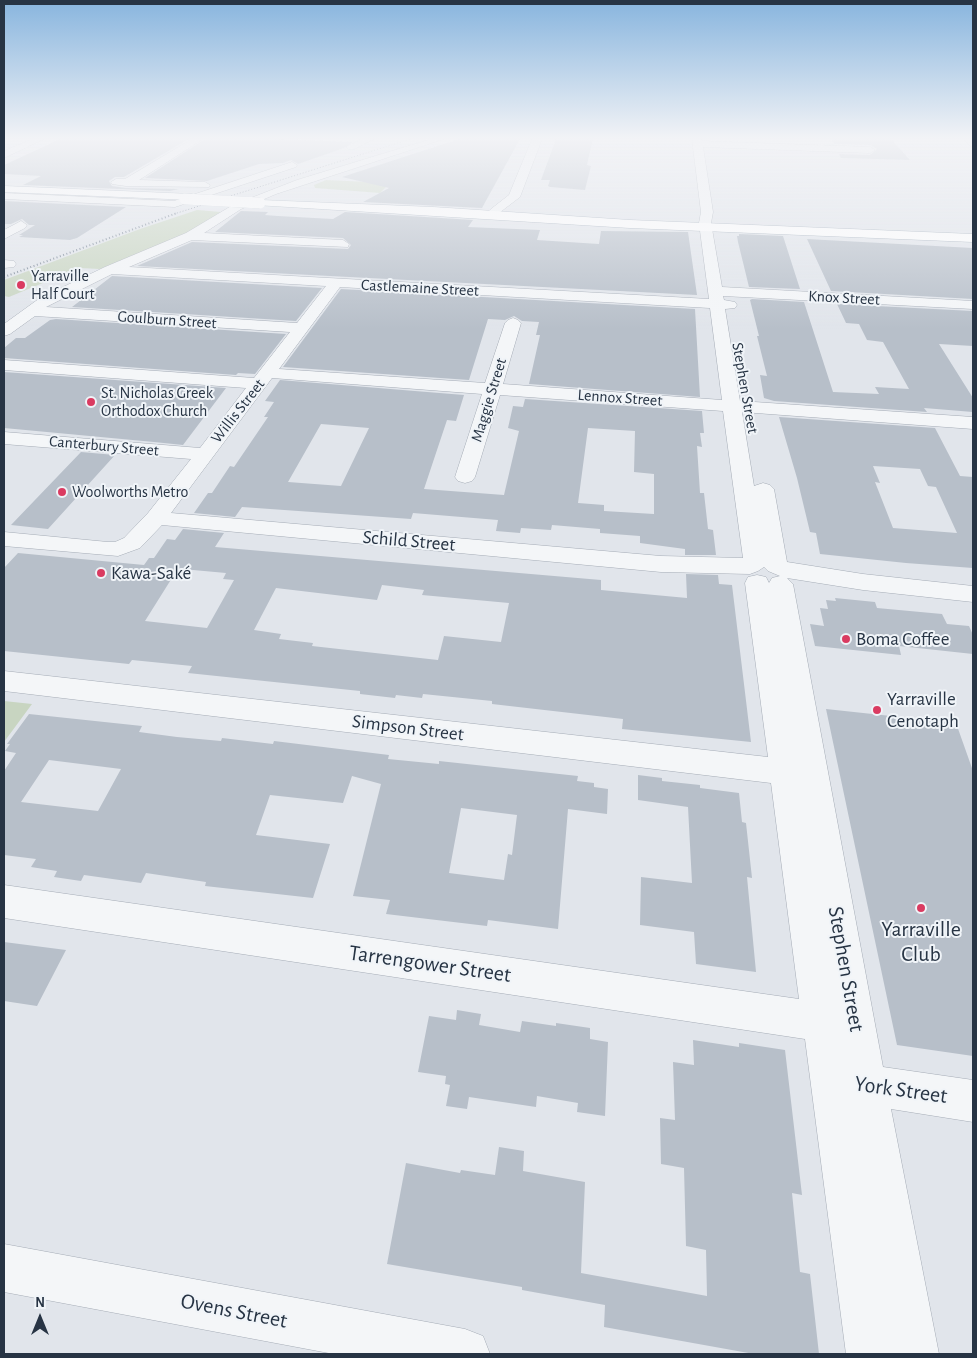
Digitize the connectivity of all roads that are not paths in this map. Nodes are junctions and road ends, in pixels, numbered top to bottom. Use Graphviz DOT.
graph roads {
  1 [pos="145,202"];
  2 [pos="183,202"];
  3 [pos="254,202"];
  4 [pos="313,202"];
  5 [pos="707,202"];
  6 [pos="515,205"];
  7 [pos="499,211"];
  8 [pos="710,222"];
  9 [pos="659,224"];
  10 [pos="19,226"];
  11 [pos="4,235"];
  12 [pos="190,236"];
  13 [pos="973,238"];
  14 [pos="344,244"];
  15 [pos="110,270"];
  16 [pos="336,283"];
  17 [pos="723,298"];
  18 [pos="973,305"];
  19 [pos="31,311"];
  20 [pos="513,323"];
  21 [pos="302,328"];
  22 [pos="4,331"];
  23 [pos="12,366"];
  24 [pos="4,379"];
  25 [pos="263,379"];
  26 [pos="492,390"];
  27 [pos="740,407"];
  28 [pos="973,423"];
  29 [pos="751,425"];
  30 [pos="4,438"];
  31 [pos="204,454"];
  32 [pos="760,473"];
  33 [pos="465,477"];
  34 [pos="156,518"];
  35 [pos="4,539"];
  36 [pos="767,574"];
  37 [pos="973,594"];
  38 [pos="4,681"];
  39 [pos="800,774"];
  40 [pos="4,902"];
  41 [pos="839,1024"];
  42 [pos="848,1082"];
  43 [pos="973,1101"];
  44 [pos="4,1268"];
  45 [pos="465,1354"];
  46 [pos="871,1354"];
  47 [pos="914,1354"];
  1 -- 2 [label="street"];
  3 -- 12 [label="street"];
  4 -- 7 [label="main road"];
  5 -- 8 [label="street, Stephen Street"];
  6 -- 7 [label="main road"];
  6 -- 9 [label="main road"];
  7 -- 9 [label="main road"];
  8 -- 9 [label="main road"];
  8 -- 13 [label="main road"];
  8 -- 17 [label="street, Stephen Street"];
  10 -- 11 [label="street"];
  12 -- 14 [label="street"];
  12 -- 15 [label="street"];
  15 -- 16 [label="street, Castlemaine Street"];
  15 -- 19 [label="street"];
  16 -- 17 [label="street, Castlemaine Street"];
  16 -- 21 [label="street, Willis Street"];
  17 -- 18 [label="street, Knox Street"];
  17 -- 27 [label="street, Stephen Street"];
  19 -- 21 [label="street, Goulburn Street"];
  19 -- 22 [label="street"];
  20 -- 26 [label="street, Maggie Street"];
  21 -- 25 [label="street, Willis Street"];
  23 -- 24 [label="street"];
  23 -- 25 [label="street, Lennox Street"];
  25 -- 26 [label="street, Lennox Street"];
  25 -- 31 [label="street, Willis Street"];
  26 -- 27 [label="street, Lennox Street"];
  26 -- 33 [label="street, Maggie Street"];
  27 -- 28 [label="street, Lennox Street"];
  27 -- 29 [label="street, Stephen Street"];
  27 -- 36 [label="street, Stephen Street"];
  30 -- 31 [label="street, Canterbury Street"];
  31 -- 34 [label="street, Willis Street"];
  32 -- 36 [label="street, Stephen Street"];
  34 -- 35 [label="street, Willis Street"];
  34 -- 36 [label="street, Schild Street"];
  36 -- 37 [label="street, Schild Street"];
  36 -- 39 [label="street, Stephen Street"];
  38 -- 39 [label="street, Simpson Street"];
  39 -- 41 [label="street, Stephen Street"];
  40 -- 41 [label="street, Tarrengower Street"];
  41 -- 42 [label="street, Stephen Street"];
  42 -- 43 [label="street, York Street"];
  42 -- 46 [label="street, Stephen Street"];
  42 -- 47 [label="street, Stephen Street"];
  44 -- 45 [label="street, Ovens Street"];
}
